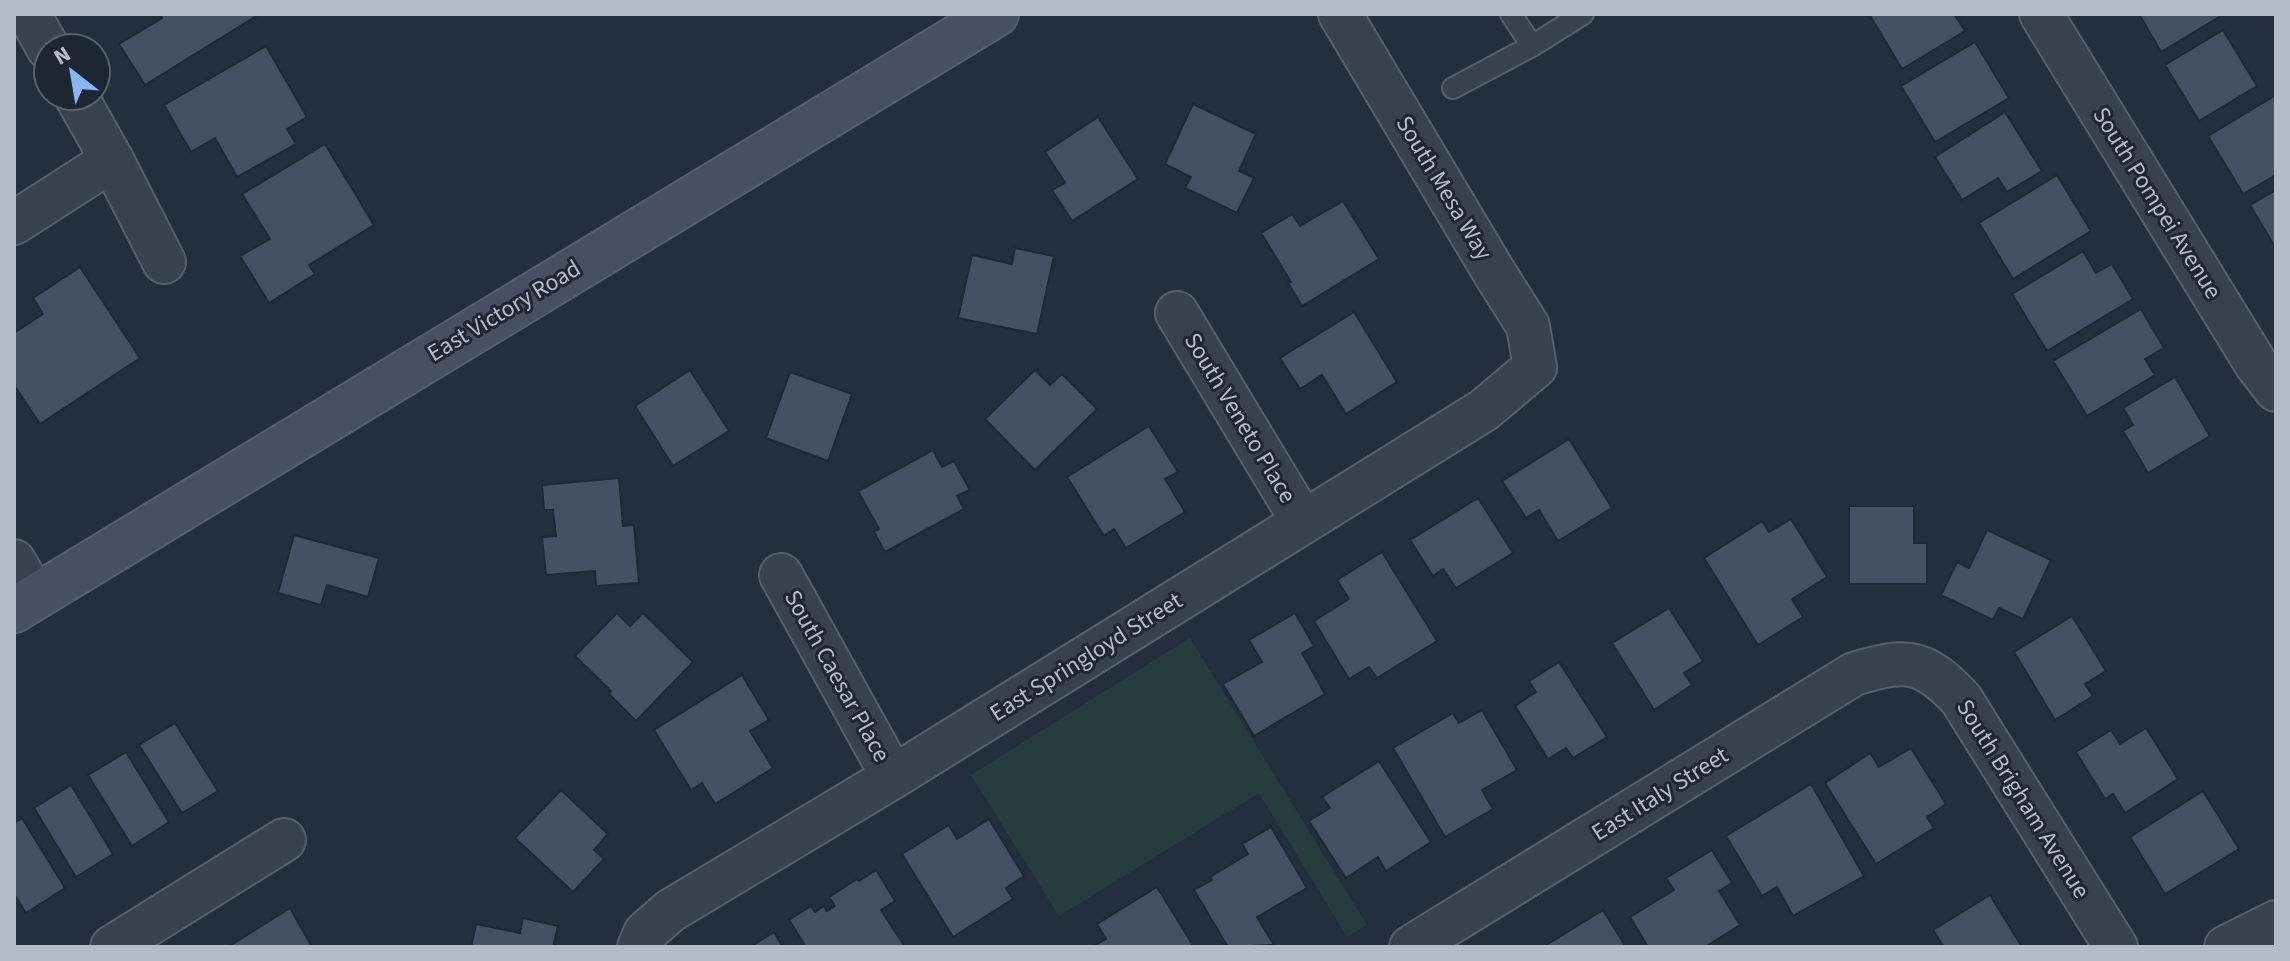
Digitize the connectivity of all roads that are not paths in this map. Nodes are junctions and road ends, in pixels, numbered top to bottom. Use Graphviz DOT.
graph roads {
  1 [pos="29,14"];
  2 [pos="996,14"];
  3 [pos="1340,14"];
  4 [pos="1511,14"];
  5 [pos="1583,14"];
  6 [pos="2041,14"];
  7 [pos="39,32"];
  8 [pos="1532,46"];
  9 [pos="1453,88"];
  10 [pos="85,112"];
  11 [pos="112,160"];
  12 [pos="14,223"];
  13 [pos="164,262"];
  14 [pos="1177,313"];
  15 [pos="1535,367"];
  16 [pos="2276,390"];
  17 [pos="1303,522"];
  18 [pos="781,575"];
  19 [pos="21,589"];
  20 [pos="1917,665"];
  21 [pos="893,777"];
  22 [pos="284,840"];
  23 [pos="2276,922"];
  24 [pos="126,943"];
  25 [pos="639,947"];
  26 [pos="1411,947"];
  27 [pos="2116,947"];
  28 [pos="2226,947"];
  1 -- 7 [label="street"];
  2 -- 19 [label="main road, East Victory Road"];
  3 -- 15 [label="street, South Mesa Way"];
  4 -- 8 [label="lane"];
  5 -- 8 [label="lane"];
  6 -- 16 [label="street, South Pompei Avenue"];
  8 -- 9 [label="lane"];
  10 -- 11 [label="street"];
  11 -- 12 [label="street"];
  11 -- 13 [label="street"];
  14 -- 17 [label="street, South Veneto Place"];
  15 -- 17 [label="street, East Springloyd Street"];
  17 -- 21 [label="street, East Springloyd Street"];
  18 -- 21 [label="street, South Caesar Place"];
  20 -- 26 [label="street, East Italy Street"];
  20 -- 27 [label="street, South Brigham Avenue"];
  21 -- 25 [label="street, East Springloyd Street"];
  22 -- 24 [label="street"];
  23 -- 28 [label="street"];
}
